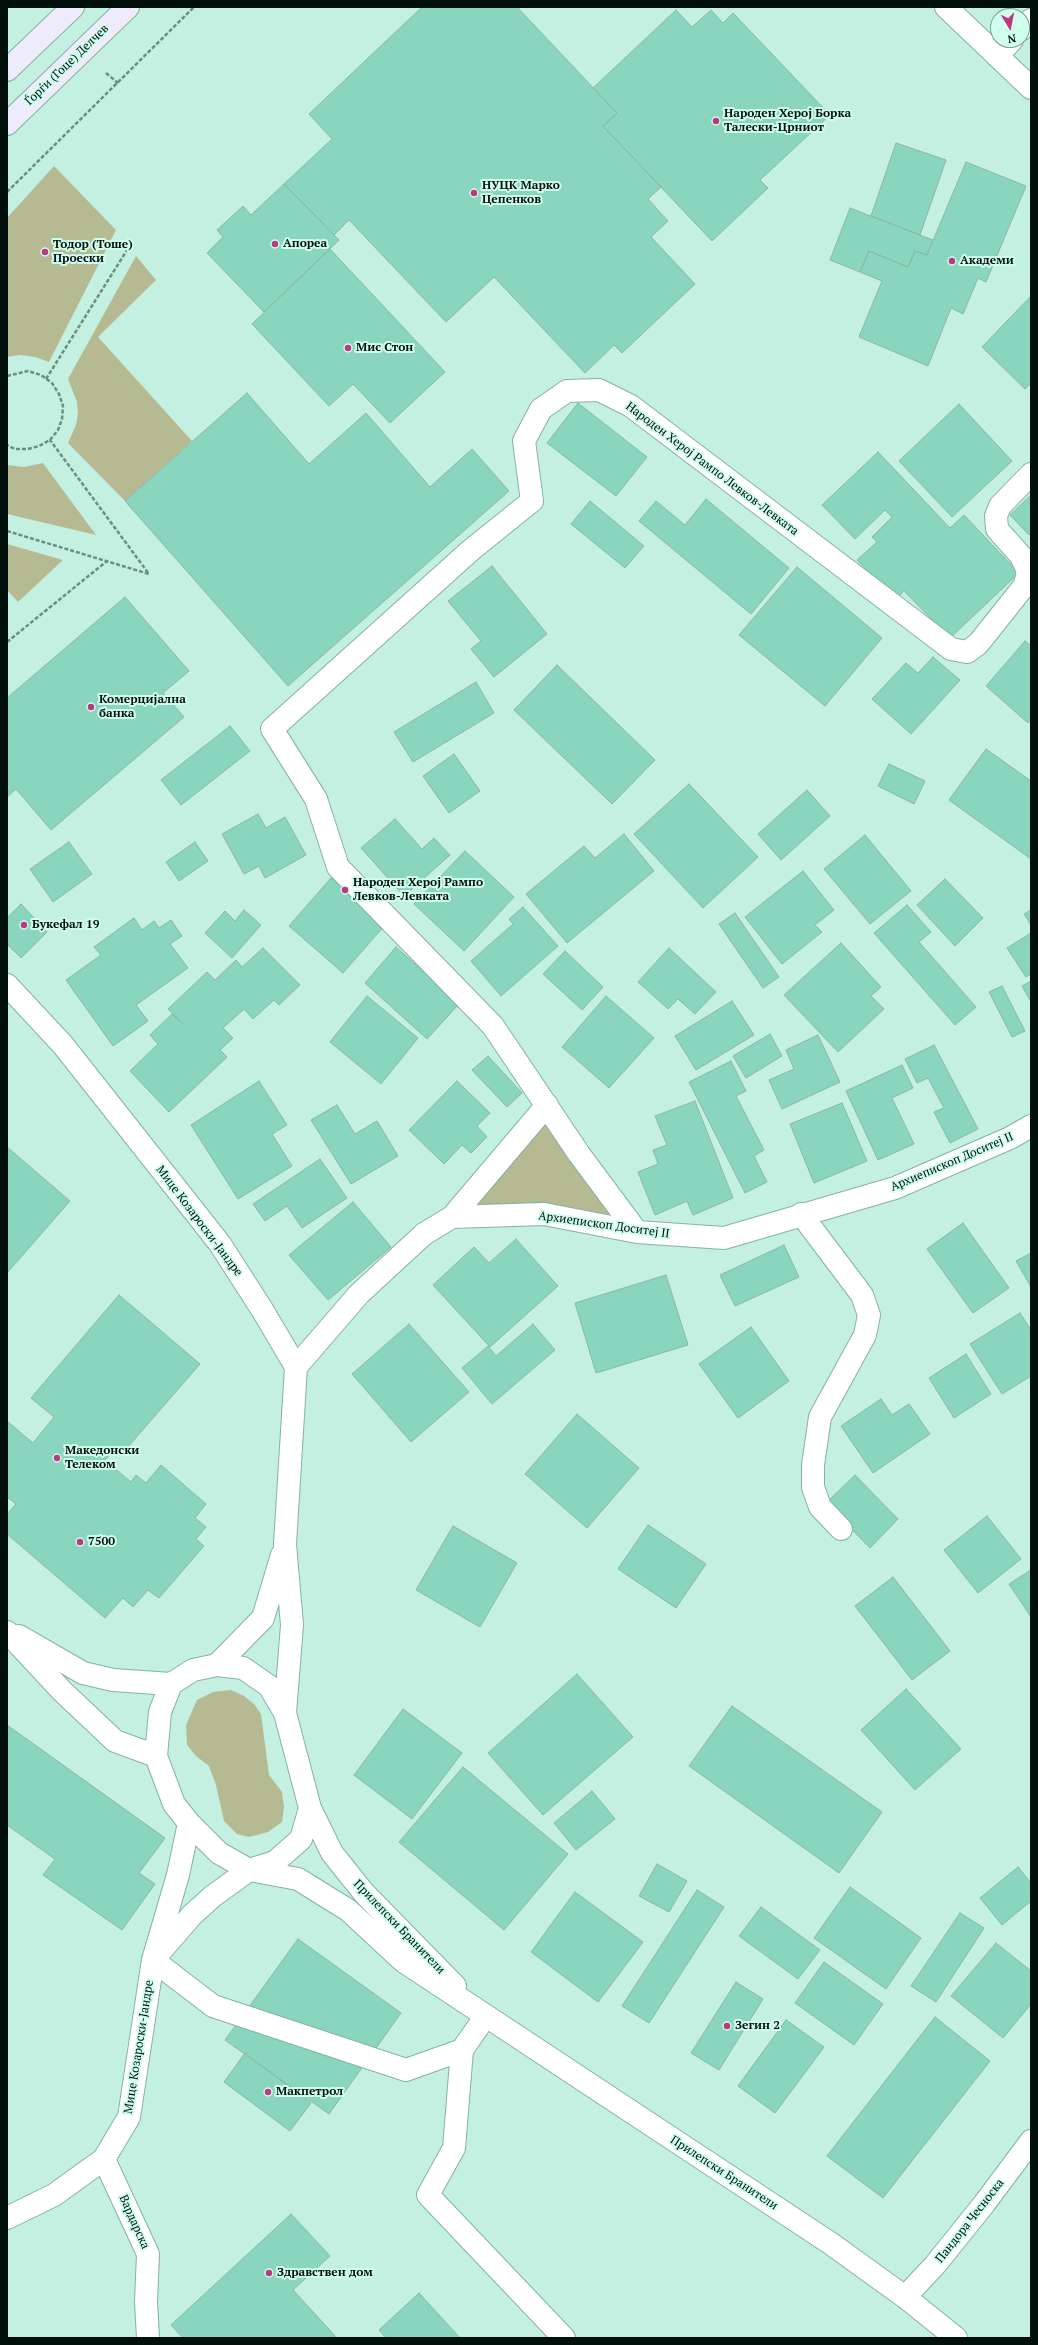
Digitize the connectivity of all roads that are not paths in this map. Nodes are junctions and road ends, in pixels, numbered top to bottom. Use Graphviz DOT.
graph roads {
  1 [pos="73,7"];
  2 [pos="128,7"];
  3 [pos="946,7"];
  4 [pos="1004,48"];
  5 [pos="997,56"];
  6 [pos="7,70"];
  7 [pos="1031,88"];
  8 [pos="7,124"];
  9 [pos="1031,474"];
  10 [pos="7,985"];
  11 [pos="547,1105"];
  12 [pos="1031,1126"];
  13 [pos="802,1214"];
  14 [pos="452,1217"];
  15 [pos="637,1232"];
  16 [pos="296,1367"];
  17 [pos="841,1529"];
  18 [pos="285,1544"];
  19 [pos="7,1629"];
  20 [pos="7,1632"];
  21 [pos="217,1665"];
  22 [pos="171,1684"];
  23 [pos="285,1713"];
  24 [pos="156,1756"];
  25 [pos="310,1808"];
  26 [pos="189,1823"];
  27 [pos="249,1870"];
  28 [pos="153,1960"];
  29 [pos="485,2017"];
  30 [pos="462,2050"];
  31 [pos="1031,2141"];
  32 [pos="104,2158"];
  33 [pos="7,2218"];
  34 [pos="904,2297"];
  35 [pos="148,2338"];
  36 [pos="564,2338"];
  37 [pos="956,2338"];
  1 -- 6 [label="main road"];
  2 -- 8 [label="main road, Ѓорѓи (Гоце) Делчев"];
  3 -- 5 [label="street"];
  4 -- 5 [label="street"];
  5 -- 7 [label="street"];
  9 -- 11 [label="street, Народен Херој Рампо Левков-Левката"];
  10 -- 16 [label="street, Мице Козароски-Јандре"];
  11 -- 14 [label="street"];
  11 -- 15 [label="street, Народен Херој Рампо Левков-Левката"];
  12 -- 13 [label="street, Архиепископ Доситеј II"];
  13 -- 15 [label="street, Архиепископ Доситеј II"];
  13 -- 17 [label="street"];
  14 -- 15 [label="street, Архиепископ Доситеј II"];
  14 -- 16 [label="street, Архиепископ Доситеј II"];
  16 -- 18 [label="street"];
  18 -- 21 [label="street"];
  18 -- 23 [label="street"];
  19 -- 22 [label="street"];
  20 -- 24 [label="street"];
  21 -- 22 [label="street"];
  21 -- 23 [label="street"];
  22 -- 24 [label="street"];
  23 -- 25 [label="street, Прилепски Бранители"];
  24 -- 26 [label="street, Прилепски Бранители"];
  25 -- 27 [label="street"];
  25 -- 29 [label="street, Прилепски Бранители"];
  26 -- 27 [label="street, Прилепски Бранители"];
  26 -- 28 [label="street, Мице Козароски-Јандре"];
  27 -- 28 [label="street"];
  27 -- 29 [label="street, Прилепски Бранители"];
  28 -- 30 [label="street"];
  28 -- 32 [label="street, Мице Козароски-Јандре"];
  29 -- 30 [label="street"];
  29 -- 34 [label="street, Прилепски Бранители"];
  30 -- 36 [label="street"];
  31 -- 34 [label="street, Пандора Чесноска"];
  32 -- 33 [label="street, Мице Козароски-Јандре"];
  32 -- 35 [label="street, Вардарска"];
  34 -- 37 [label="street, Прилепски Бранители"];
}
